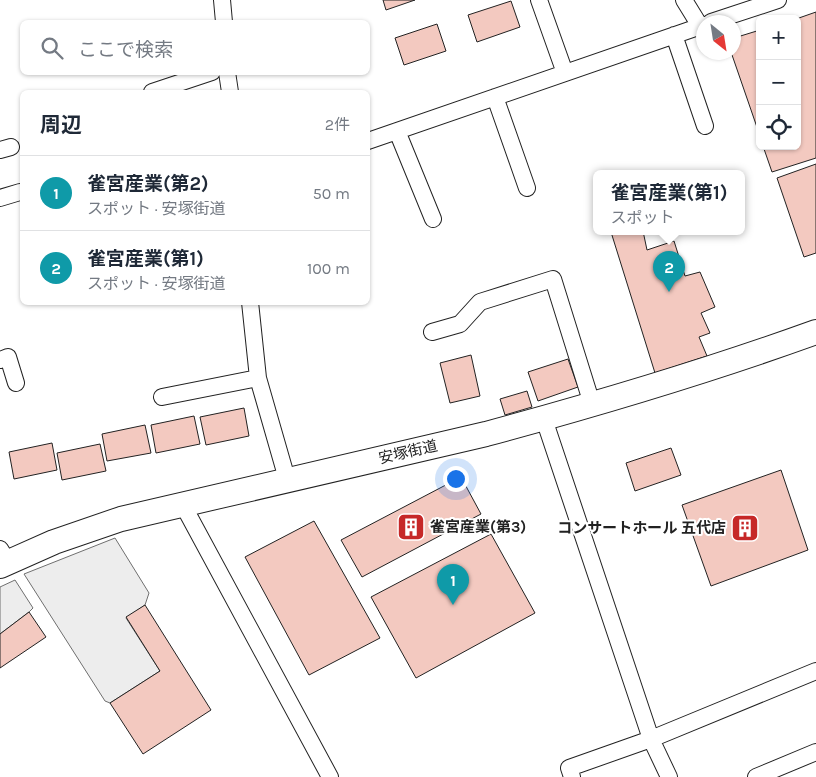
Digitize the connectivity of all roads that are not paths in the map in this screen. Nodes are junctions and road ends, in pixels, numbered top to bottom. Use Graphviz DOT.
graph roads {
  1 [pos="222,0"];
  2 [pos="539,0"];
  3 [pos="684,0"];
  4 [pos="778,0"];
  5 [pos="697,15"];
  6 [pos="732,15"];
  7 [pos="224,20"];
  8 [pos="696,27"];
  9 [pos="674,35"];
  10 [pos="565,73"];
  11 [pos="203,75"];
  12 [pos="228,75"];
  13 [pos="158,90"];
  14 [pos="230,90"];
  15 [pos="495,96"];
  16 [pos="705,126"];
  17 [pos="397,131"];
  18 [pos="370,140"];
  19 [pos="527,188"];
  20 [pos="20,192"];
  21 [pos="0,198"];
  22 [pos="433,219"];
  23 [pos="250,305"];
  24 [pos="432,332"];
  25 [pos="816,332"];
  26 [pos="0,360"];
  27 [pos="258,378"];
  28 [pos="16,383"];
  29 [pos="162,396"];
  30 [pos="592,404"];
  31 [pos="544,419"];
  32 [pos="287,479"];
  33 [pos="183,505"];
  34 [pos="3,559"];
  35 [pos="816,671"];
  36 [pos="651,739"];
  37 [pos="816,752"];
  38 [pos="330,777"];
  39 [pos="572,777"];
  40 [pos="670,777"];
  41 [pos="756,777"];
  1 -- 7 [label="street"];
  2 -- 10 [label="street"];
  3 -- 5 [label="street"];
  4 -- 6 [label="street"];
  8 -- 9 [label="street"];
  9 -- 10 [label="street"];
  9 -- 16 [label="street"];
  10 -- 15 [label="street"];
  11 -- 13 [label="street"];
  12 -- 14 [label="street"];
  15 -- 17 [label="street"];
  15 -- 19 [label="street"];
  17 -- 18 [label="street"];
  17 -- 22 [label="street"];
  20 -- 21 [label="street"];
  23 -- 27 [label="street"];
  24 -- 30 [label="street"];
  25 -- 30 [label="main road, 安塚街道"];
  26 -- 28 [label="street"];
  27 -- 29 [label="street"];
  27 -- 32 [label="street"];
  30 -- 31 [label="main road, 安塚街道"];
  31 -- 32 [label="main road, 安塚街道"];
  31 -- 36 [label="street"];
  32 -- 33 [label="main road, 安塚街道"];
  33 -- 34 [label="main road, 安塚街道"];
  33 -- 38 [label="street"];
  35 -- 36 [label="street"];
  36 -- 39 [label="street"];
  36 -- 40 [label="street"];
  37 -- 41 [label="street"];
}
